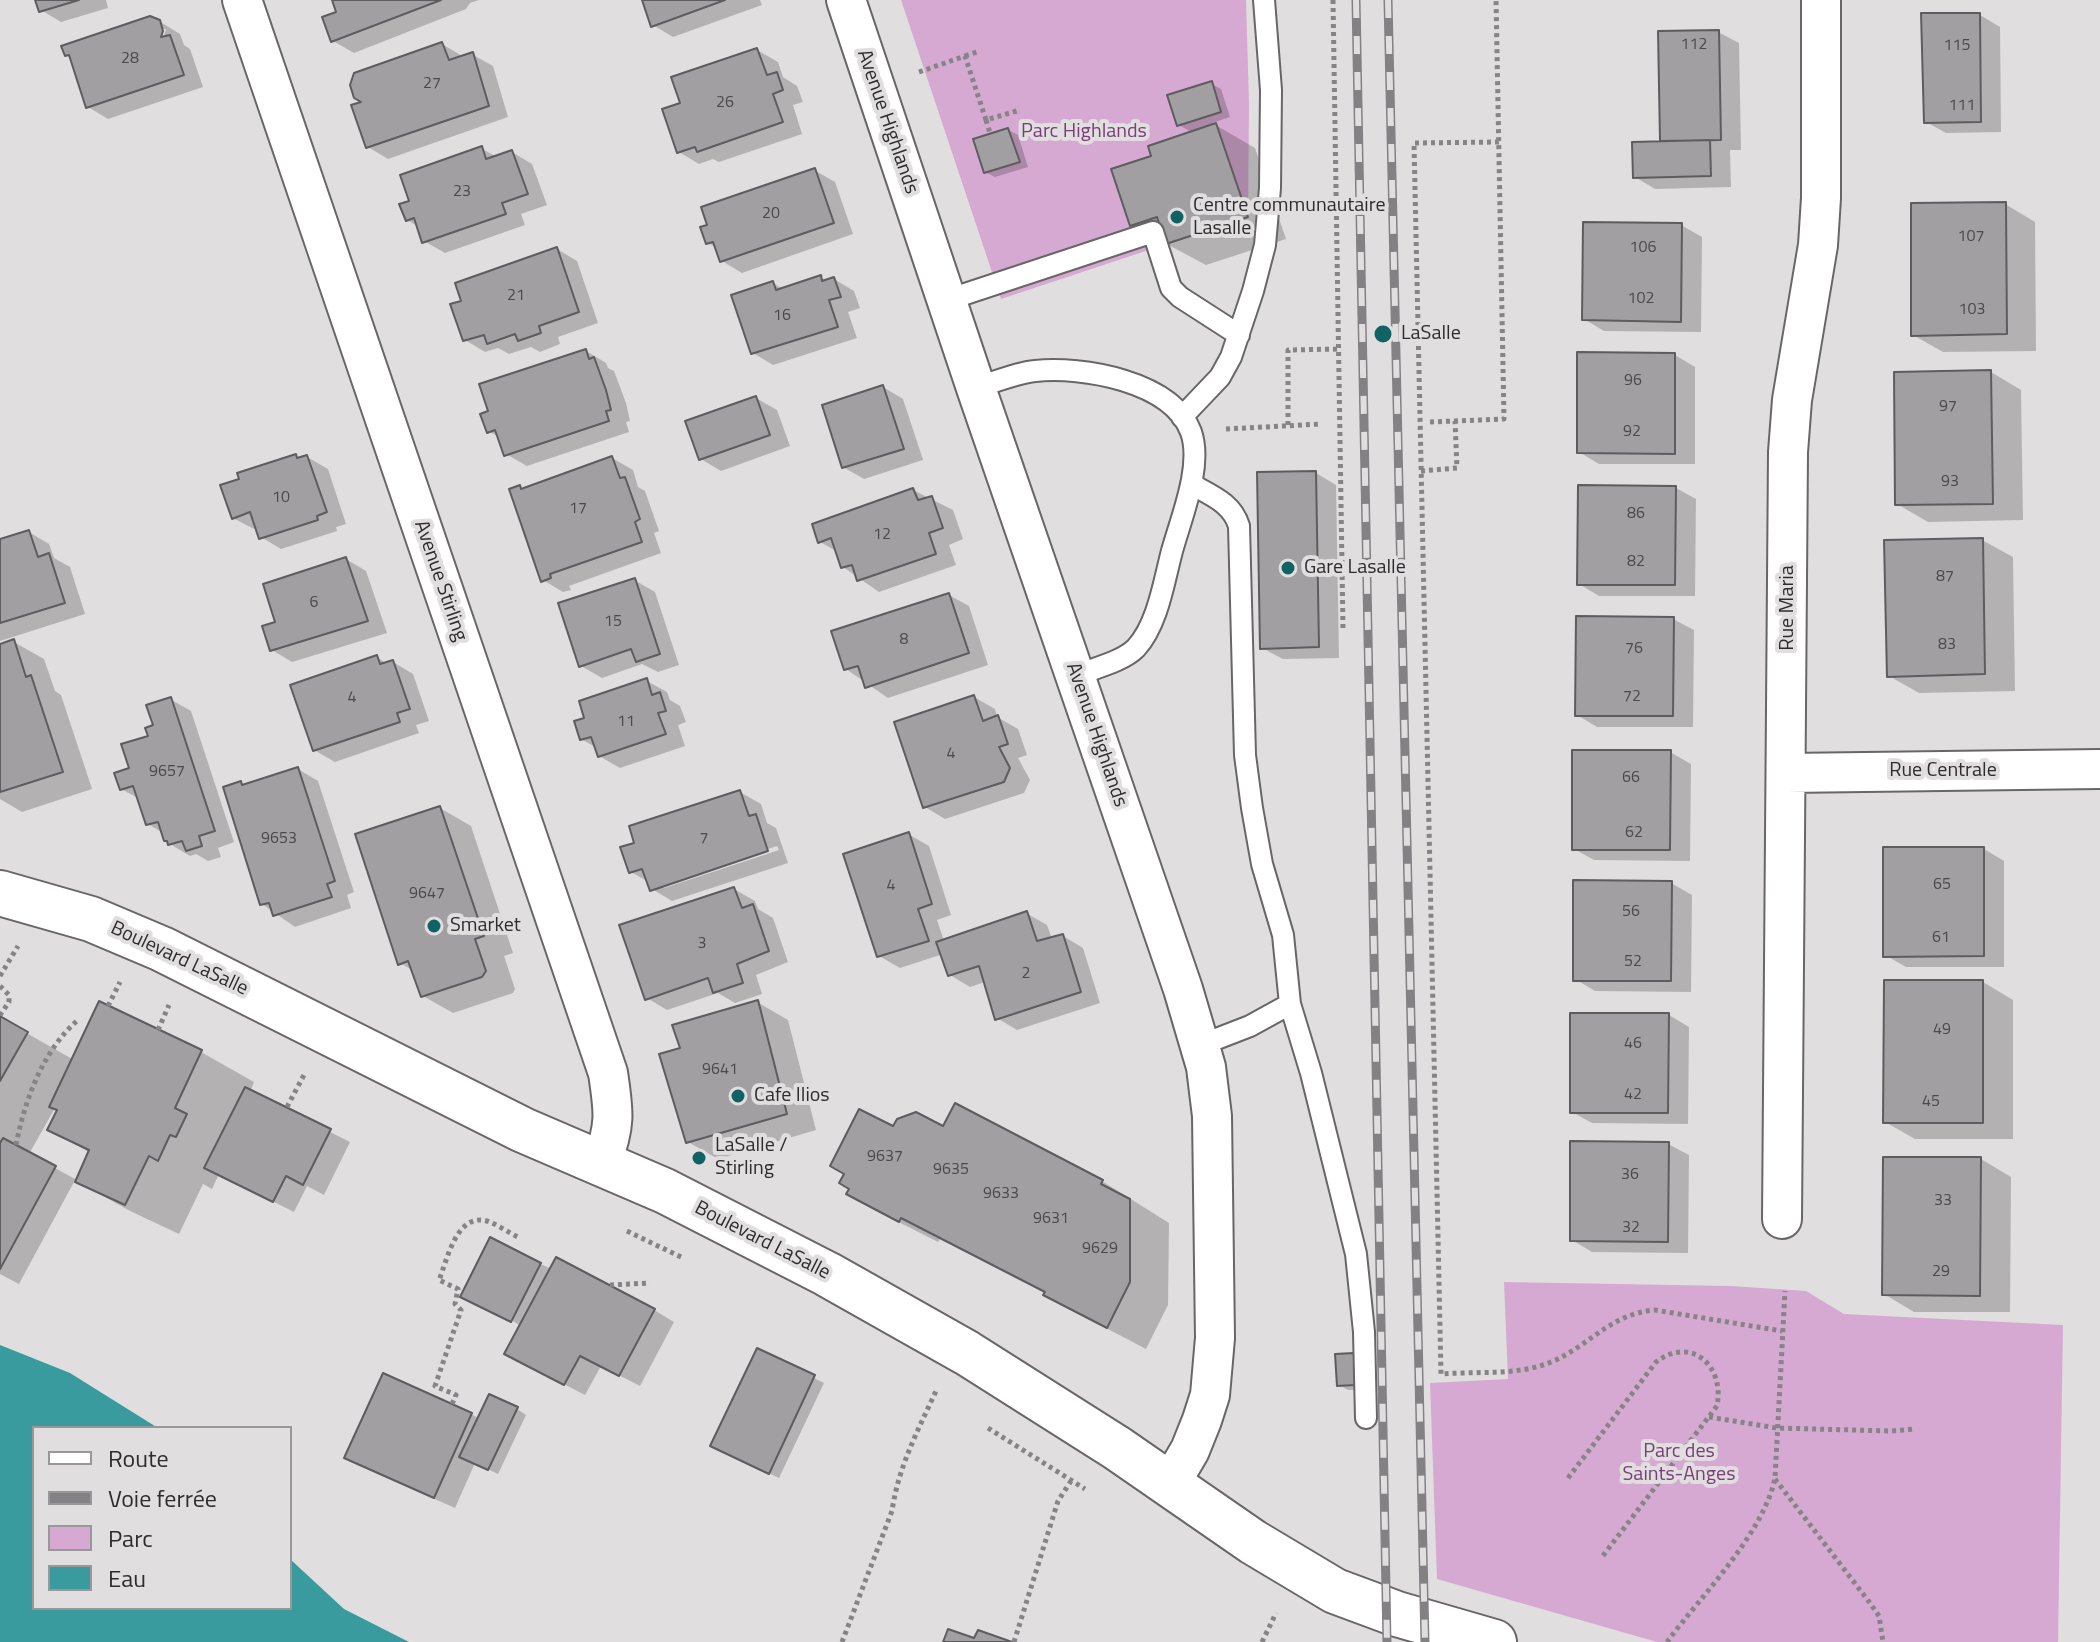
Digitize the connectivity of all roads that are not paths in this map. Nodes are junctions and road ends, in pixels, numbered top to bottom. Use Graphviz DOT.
graph roads {
  1 [pos="242,0"];
  2 [pos="846,0"];
  3 [pos="1264,0"];
  4 [pos="1821,0"];
  5 [pos="947,300"];
  6 [pos="1239,335"];
  7 [pos="976,388"];
  8 [pos="1187,425"];
  9 [pos="1191,484"];
  10 [pos="1075,676"];
  11 [pos="2100,769"];
  12 [pos="1787,773"];
  13 [pos="0,893"];
  14 [pos="1290,1004"];
  15 [pos="1201,1045"];
  16 [pos="601,1164"];
  17 [pos="1782,1219"];
  18 [pos="1366,1418"];
  19 [pos="1170,1484"];
  20 [pos="1494,1642"];
  1 -- 16 [label="street, Avenue Stirling"];
  2 -- 5 [label="street, Avenue Highlands"];
  3 -- 6 [label="lane"];
  4 -- 12 [label="street, Rue Maria"];
  5 -- 6 [label="lane"];
  5 -- 7 [label="street, Avenue Highlands"];
  6 -- 8 [label="lane"];
  7 -- 8 [label="lane"];
  7 -- 10 [label="street, Avenue Highlands"];
  8 -- 9 [label="lane"];
  9 -- 10 [label="lane"];
  9 -- 14 [label="lane"];
  10 -- 15 [label="street, Avenue Highlands"];
  11 -- 12 [label="street, Rue Centrale"];
  12 -- 17 [label="street, Rue Maria"];
  13 -- 16 [label="main road, Boulevard LaSalle"];
  14 -- 15 [label="lane"];
  14 -- 18 [label="lane"];
  15 -- 19 [label="street, Avenue Highlands"];
  16 -- 19 [label="main road, Boulevard LaSalle"];
  19 -- 20 [label="main road, Boulevard LaSalle"];
}
